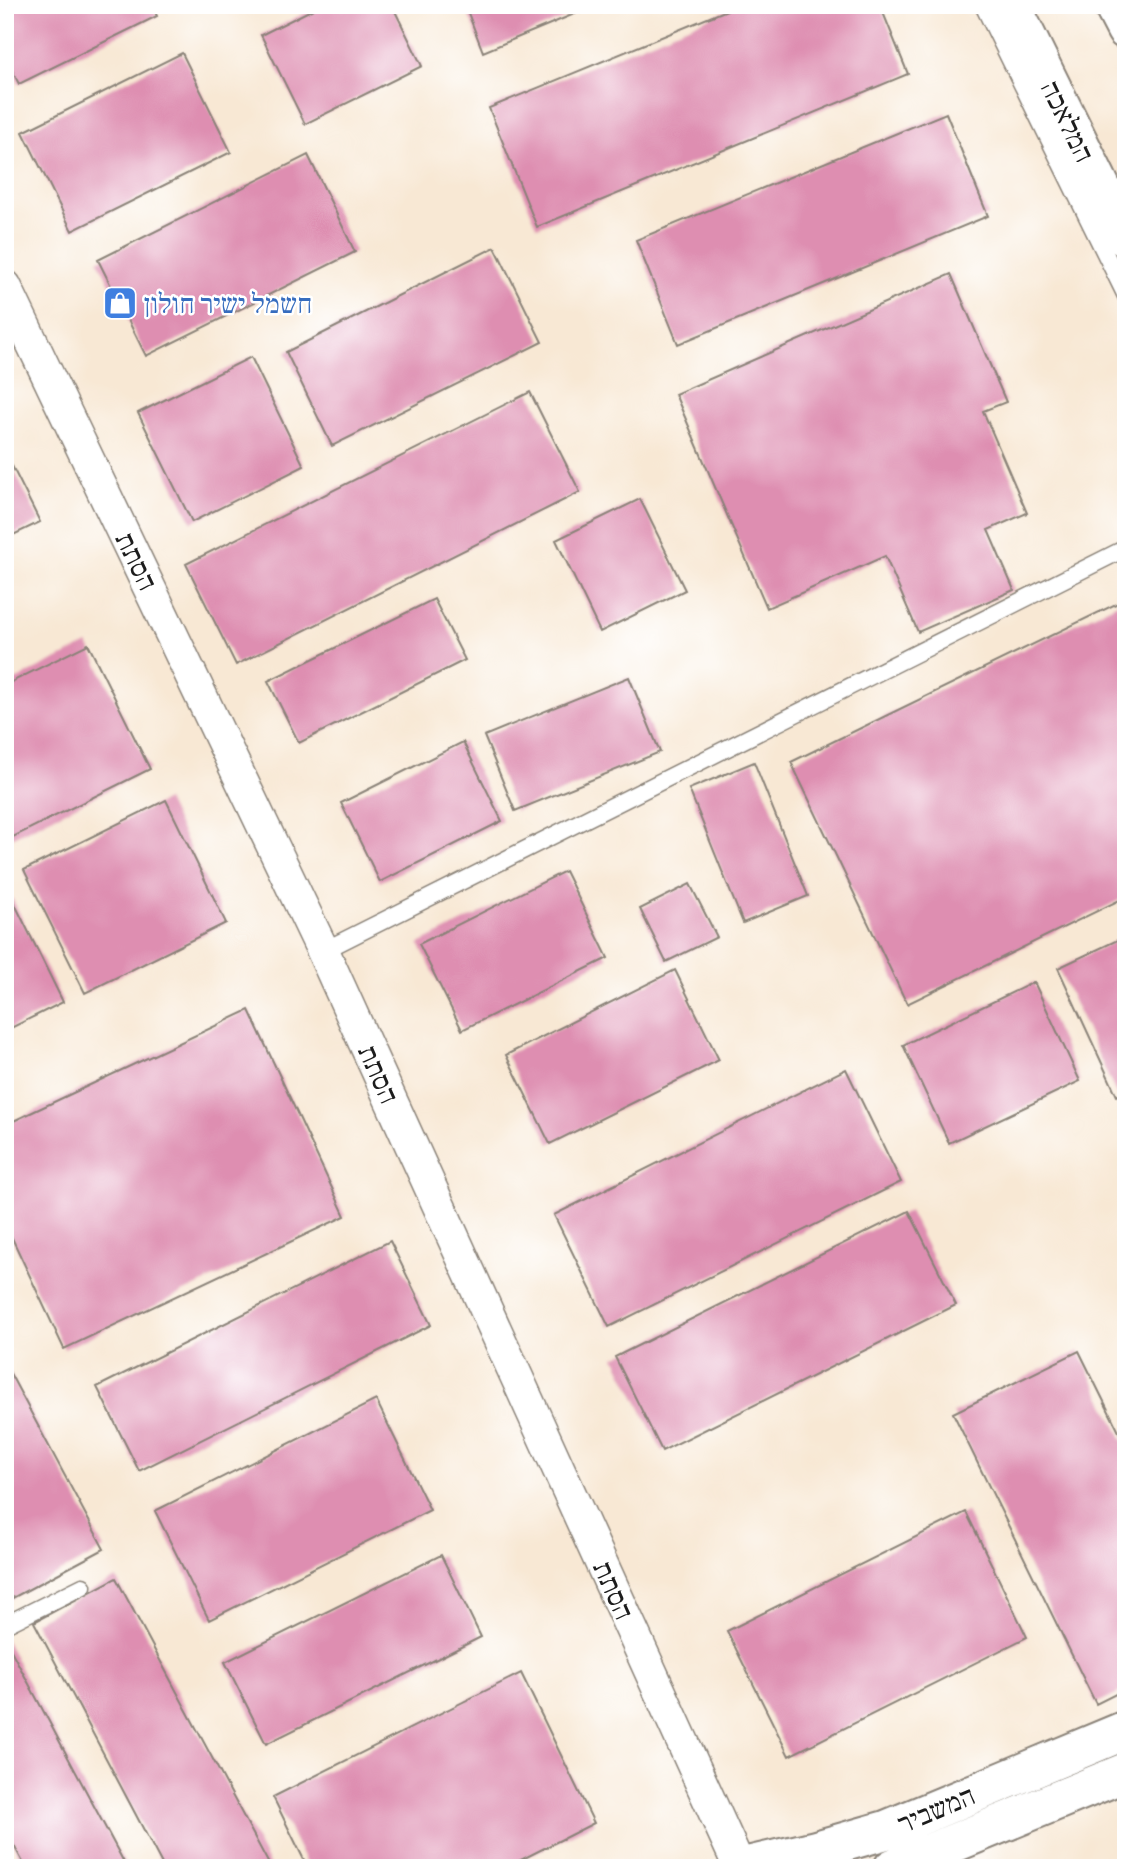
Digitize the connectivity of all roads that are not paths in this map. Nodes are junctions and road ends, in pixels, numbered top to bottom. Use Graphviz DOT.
graph roads {
  1 [pos="983,5"];
  2 [pos="1010,5"];
  3 [pos="1113,5"];
  4 [pos="1126,30"];
  5 [pos="1126,238"];
  6 [pos="5,286"];
  7 [pos="1126,296"];
  8 [pos="1126,548"];
  9 [pos="323,951"];
  10 [pos="83,1586"];
  11 [pos="5,1625"];
  12 [pos="1126,1730"];
  13 [pos="1126,1772"];
  14 [pos="740,1868"];
  15 [pos="892,1868"];
  1 -- 7 [label="lane"];
  2 -- 5 [label="street, המלאכה"];
  3 -- 4 [label="street"];
  6 -- 9 [label="street, הסתת"];
  8 -- 9 [label="lane"];
  9 -- 14 [label="street, הסתת"];
  10 -- 11 [label="lane"];
  12 -- 14 [label="street, המשביר"];
  13 -- 15 [label="street, המשביר"];
}
